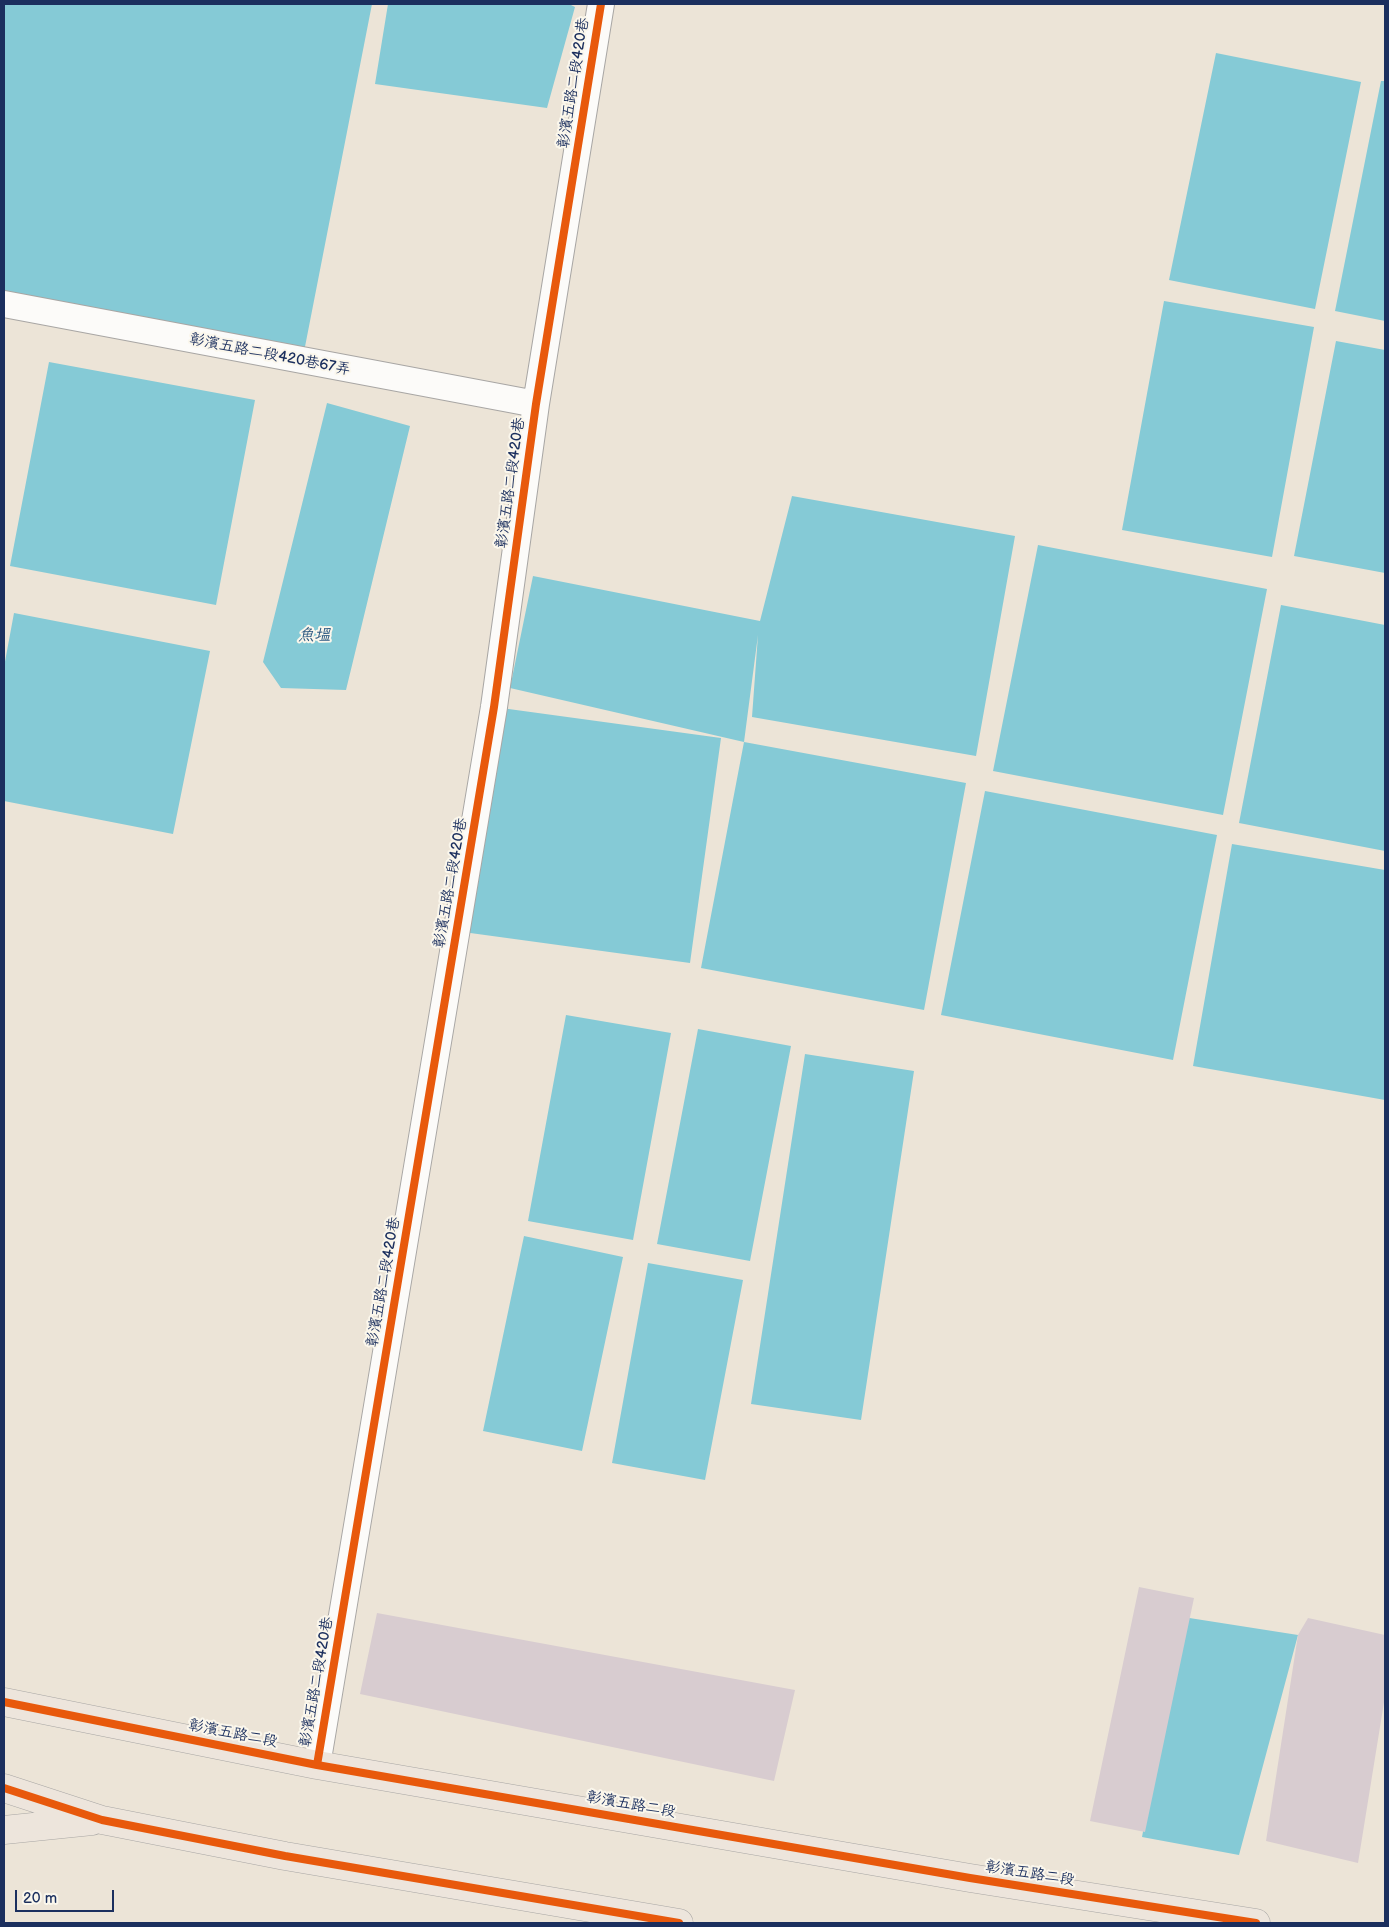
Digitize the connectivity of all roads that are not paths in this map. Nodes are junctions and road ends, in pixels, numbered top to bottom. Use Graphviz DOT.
graph roads {
  1 [pos="601,4"];
  2 [pos="4,304"];
  3 [pos="536,404"];
  4 [pos="4,1702"];
  5 [pos="317,1765"];
  6 [pos="4,1788"];
  7 [pos="102,1820"];
  8 [pos="4,1830"];
  9 [pos="679,1923"];
  10 [pos="1256,1923"];
  1 -- 3 [label="street, 彰濱五路二段420巷"];
  2 -- 3 [label="street, 彰濱五路二段420巷67弄"];
  3 -- 5 [label="street, 彰濱五路二段420巷"];
  4 -- 5 [label="main road, 彰濱五路二段"];
  5 -- 10 [label="main road, 彰濱五路二段"];
  6 -- 7 [label="main road"];
  7 -- 8 [label="main road"];
  7 -- 9 [label="main road"];
}
